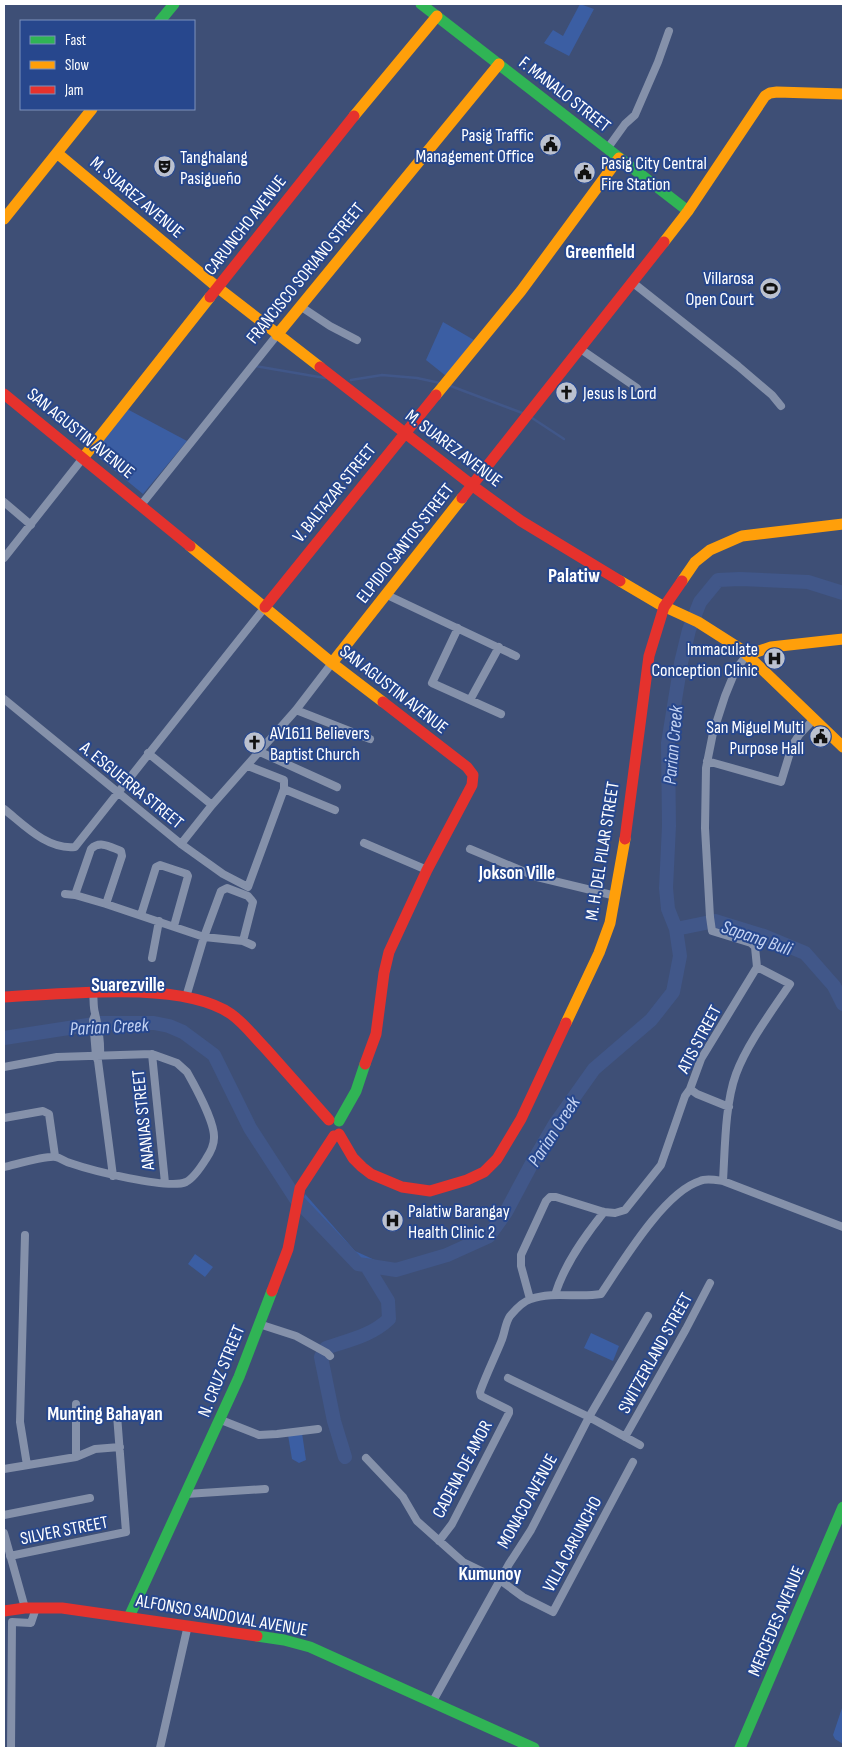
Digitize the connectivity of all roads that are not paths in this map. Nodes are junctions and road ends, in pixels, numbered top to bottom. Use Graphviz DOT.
graph roads {
  1 [pos="174,4"];
  2 [pos="422,4"];
  3 [pos="437,16"];
  4 [pos="161,20"];
  5 [pos="669,31"];
  6 [pos="499,64"];
  7 [pos="843,94"];
  8 [pos="91,110"];
  9 [pos="608,149"];
  10 [pos="57,153"];
  11 [pos="619,158"];
  12 [pos="688,211"];
  13 [pos="4,219"];
  14 [pos="632,282"];
  15 [pos="217,287"];
  16 [pos="300,306"];
  17 [pos="277,335"];
  18 [pos="357,340"];
  19 [pos="580,348"];
  20 [pos="637,388"];
  21 [pos="4,394"];
  22 [pos="780,406"];
  23 [pos="404,433"];
  24 [pos="83,458"];
  25 [pos="473,486"];
  26 [pos="4,502"];
  27 [pos="141,505"];
  28 [pos="843,524"];
  29 [pos="31,525"];
  30 [pos="4,558"];
  31 [pos="386,595"];
  32 [pos="265,607"];
  33 [pos="664,607"];
  34 [pos="458,628"];
  35 [pos="843,639"];
  36 [pos="499,647"];
  37 [pos="747,654"];
  38 [pos="516,656"];
  39 [pos="332,663"];
  40 [pos="4,699"];
  41 [pos="470,700"];
  42 [pos="296,710"];
  43 [pos="501,714"];
  44 [pos="814,719"];
  45 [pos="370,739"];
  46 [pos="843,747"];
  47 [pos="260,752"];
  48 [pos="148,753"];
  49 [pos="707,761"];
  50 [pos="248,766"];
  51 [pos="338,787"];
  52 [pos="284,789"];
  53 [pos="117,792"];
  54 [pos="212,805"];
  55 [pos="4,809"];
  56 [pos="335,810"];
  57 [pos="364,843"];
  58 [pos="181,844"];
  59 [pos="470,849"];
  60 [pos="427,870"];
  61 [pos="65,894"];
  62 [pos="75,895"];
  63 [pos="616,896"];
  64 [pos="106,904"];
  65 [pos="141,915"];
  66 [pos="159,921"];
  67 [pos="174,926"];
  68 [pos="204,937"];
  69 [pos="242,940"];
  70 [pos="252,945"];
  71 [pos="152,958"];
  72 [pos="757,967"];
  73 [pos="93,992"];
  74 [pos="186,996"];
  75 [pos="4,997"];
  76 [pos="152,1054"];
  77 [pos="98,1057"];
  78 [pos="4,1067"];
  79 [pos="690,1089"];
  80 [pos="728,1107"];
  81 [pos="4,1118"];
  82 [pos="334,1120"];
  83 [pos="336,1135"];
  84 [pos="55,1156"];
  85 [pos="4,1167"];
  86 [pos="113,1176"];
  87 [pos="723,1181"];
  88 [pos="165,1183"];
  89 [pos="604,1212"];
  90 [pos="843,1227"];
  91 [pos="25,1235"];
  92 [pos="710,1283"];
  93 [pos="555,1295"];
  94 [pos="530,1299"];
  95 [pos="648,1316"];
  96 [pos="259,1324"];
  97 [pos="327,1353"];
  98 [pos="508,1378"];
  99 [pos="76,1404"];
  100 [pos="117,1415"];
  101 [pos="589,1417"];
  102 [pos="221,1420"];
  103 [pos="318,1428"];
  104 [pos="625,1437"];
  105 [pos="640,1444"];
  106 [pos="120,1447"];
  107 [pos="76,1457"];
  108 [pos="366,1458"];
  109 [pos="633,1462"];
  110 [pos="27,1465"];
  111 [pos="4,1469"];
  112 [pos="265,1489"];
  113 [pos="186,1494"];
  114 [pos="90,1498"];
  115 [pos="842,1513"];
  116 [pos="4,1514"];
  117 [pos="4,1533"];
  118 [pos="439,1541"];
  119 [pos="10,1556"];
  120 [pos="500,1580"];
  121 [pos="31,1608"];
  122 [pos="4,1611"];
  123 [pos="129,1617"];
  124 [pos="188,1625"];
  125 [pos="8,1653"];
  126 [pos="433,1701"];
  127 [pos="11,1748"];
  128 [pos="160,1748"];
  129 [pos="534,1748"];
  130 [pos="740,1748"];
  1 -- 4 [label="street"];
  2 -- 3 [label="street, F. MANALO STREET"];
  3 -- 6 [label="street, F. MANALO STREET"];
  3 -- 15 [label="street, CARUNCHO AVENUE"];
  5 -- 9 [label="street"];
  6 -- 9 [label="street, F. MANALO STREET"];
  6 -- 16 [label="street, FRANCISCO SORIANO STREET"];
  7 -- 12 [label="street, ELPIDIO SANTOS STREET"];
  8 -- 10 [label="street"];
  9 -- 11 [label="street, F. MANALO STREET"];
  10 -- 13 [label="street"];
  10 -- 15 [label="street, M. SUAREZ AVENUE"];
  11 -- 12 [label="street, F. MANALO STREET"];
  11 -- 23 [label="street, V. BALTAZAR STREET"];
  12 -- 14 [label="street, ELPIDIO SANTOS STREET"];
  14 -- 19 [label="street, ELPIDIO SANTOS STREET"];
  14 -- 22 [label="street"];
  15 -- 17 [label="street, M. SUAREZ AVENUE"];
  15 -- 24 [label="street, CARUNCHO AVENUE"];
  16 -- 17 [label="street, FRANCISCO SORIANO STREET"];
  16 -- 18 [label="street"];
  17 -- 23 [label="street, M. SUAREZ AVENUE"];
  17 -- 27 [label="street, FRANCISCO SORIANO STREET"];
  19 -- 20 [label="street"];
  19 -- 25 [label="street, ELPIDIO SANTOS STREET"];
  21 -- 24 [label="street, SAN AGUSTIN AVENUE"];
  23 -- 25 [label="street, M. SUAREZ AVENUE"];
  23 -- 32 [label="street, V. BALTAZAR STREET"];
  24 -- 27 [label="street, SAN AGUSTIN AVENUE"];
  24 -- 29 [label="street"];
  25 -- 31 [label="street, ELPIDIO SANTOS STREET"];
  25 -- 33 [label="street, M. SUAREZ AVENUE"];
  26 -- 29 [label="street"];
  27 -- 32 [label="street, SAN AGUSTIN AVENUE"];
  28 -- 33 [label="street, M. H. DEL PILAR STREET"];
  29 -- 30 [label="street"];
  31 -- 34 [label="street"];
  31 -- 39 [label="street, ELPIDIO SANTOS STREET"];
  32 -- 39 [label="street, SAN AGUSTIN AVENUE"];
  32 -- 48 [label="street, V. BALTAZAR STREET"];
  33 -- 37 [label="street, M. SUAREZ AVENUE"];
  33 -- 63 [label="street, M. H. DEL PILAR STREET"];
  34 -- 36 [label="street"];
  34 -- 41 [label="street"];
  35 -- 37 [label="street"];
  36 -- 38 [label="street"];
  36 -- 41 [label="street"];
  37 -- 44 [label="street, M. SUAREZ AVENUE"];
  37 -- 49 [label="street"];
  39 -- 42 [label="street, ELPIDIO SANTOS STREET"];
  39 -- 60 [label="street, SAN AGUSTIN AVENUE"];
  40 -- 53 [label="street, A. ESGUERRA STREET"];
  41 -- 43 [label="street"];
  42 -- 45 [label="street"];
  42 -- 47 [label="street, ELPIDIO SANTOS STREET"];
  44 -- 46 [label="street, M. SUAREZ AVENUE"];
  44 -- 49 [label="street"];
  47 -- 50 [label="street, ELPIDIO SANTOS STREET"];
  47 -- 51 [label="street"];
  48 -- 53 [label="street, V. BALTAZAR STREET"];
  48 -- 54 [label="street"];
  49 -- 72 [label="street"];
  50 -- 52 [label="street"];
  50 -- 54 [label="street, ELPIDIO SANTOS STREET"];
  52 -- 56 [label="street"];
  52 -- 58 [label="street, A. ESGUERRA STREET"];
  53 -- 55 [label="street, V. BALTAZAR STREET"];
  53 -- 58 [label="street, A. ESGUERRA STREET"];
  54 -- 58 [label="street, ELPIDIO SANTOS STREET"];
  57 -- 60 [label="street"];
  59 -- 63 [label="street"];
  60 -- 82 [label="street, SAN AGUSTIN AVENUE"];
  61 -- 62 [label="street"];
  62 -- 64 [label="street"];
  62 -- 64 [label="street"];
  63 -- 83 [label="street, M. H. DEL PILAR STREET"];
  64 -- 65 [label="street"];
  65 -- 66 [label="street"];
  65 -- 67 [label="street"];
  66 -- 67 [label="street"];
  66 -- 71 [label="street"];
  67 -- 68 [label="street"];
  68 -- 69 [label="street"];
  68 -- 69 [label="street"];
  68 -- 74 [label="street"];
  69 -- 70 [label="street"];
  72 -- 79 [label="street, ATIS STREET"];
  72 -- 80 [label="street"];
  73 -- 74 [label="street"];
  73 -- 75 [label="street"];
  73 -- 77 [label="street"];
  74 -- 82 [label="street"];
  76 -- 77 [label="street"];
  76 -- 88 [label="street, ANANIAS STREET"];
  76 -- 88 [label="street"];
  77 -- 78 [label="street"];
  77 -- 86 [label="street"];
  79 -- 80 [label="street, ATIS STREET"];
  79 -- 89 [label="street"];
  80 -- 87 [label="street"];
  81 -- 84 [label="street"];
  82 -- 83 [label="street, M. H. DEL PILAR STREET"];
  83 -- 96 [label="street, N. CRUZ STREET"];
  84 -- 85 [label="street"];
  84 -- 86 [label="street"];
  86 -- 88 [label="street"];
  87 -- 90 [label="street"];
  87 -- 93 [label="street"];
  89 -- 93 [label="street"];
  89 -- 94 [label="street"];
  91 -- 110 [label="street"];
  92 -- 104 [label="street, SWITZERLAND STREET"];
  93 -- 94 [label="street"];
  94 -- 118 [label="street, CADENA DE AMOR"];
  95 -- 101 [label="street, MONACO AVENUE"];
  96 -- 97 [label="street"];
  96 -- 102 [label="street, N. CRUZ STREET"];
  98 -- 101 [label="street"];
  99 -- 107 [label="street"];
  100 -- 106 [label="street, SILVER STREET"];
  101 -- 104 [label="street"];
  101 -- 120 [label="street, MONACO AVENUE"];
  102 -- 103 [label="street"];
  102 -- 113 [label="street, N. CRUZ STREET"];
  104 -- 105 [label="street"];
  106 -- 107 [label="street"];
  106 -- 119 [label="street, SILVER STREET"];
  107 -- 110 [label="street"];
  108 -- 118 [label="street"];
  109 -- 120 [label="street, VILLA CARUNCHO"];
  110 -- 111 [label="street"];
  112 -- 113 [label="street"];
  113 -- 123 [label="street, N. CRUZ STREET"];
  114 -- 116 [label="street"];
  115 -- 130 [label="street, MERCEDES AVENUE"];
  117 -- 119 [label="street"];
  118 -- 120 [label="street"];
  119 -- 121 [label="street"];
  120 -- 126 [label="street, MONACO AVENUE"];
  121 -- 122 [label="street, ALFONSO SANDOVAL AVENUE"];
  121 -- 123 [label="street, ALFONSO SANDOVAL AVENUE"];
  121 -- 125 [label="street"];
  123 -- 124 [label="street, ALFONSO SANDOVAL AVENUE"];
  124 -- 126 [label="street, ALFONSO SANDOVAL AVENUE"];
  124 -- 128 [label="street"];
  125 -- 127 [label="street"];
  126 -- 129 [label="street, ALFONSO SANDOVAL AVENUE"];
}
